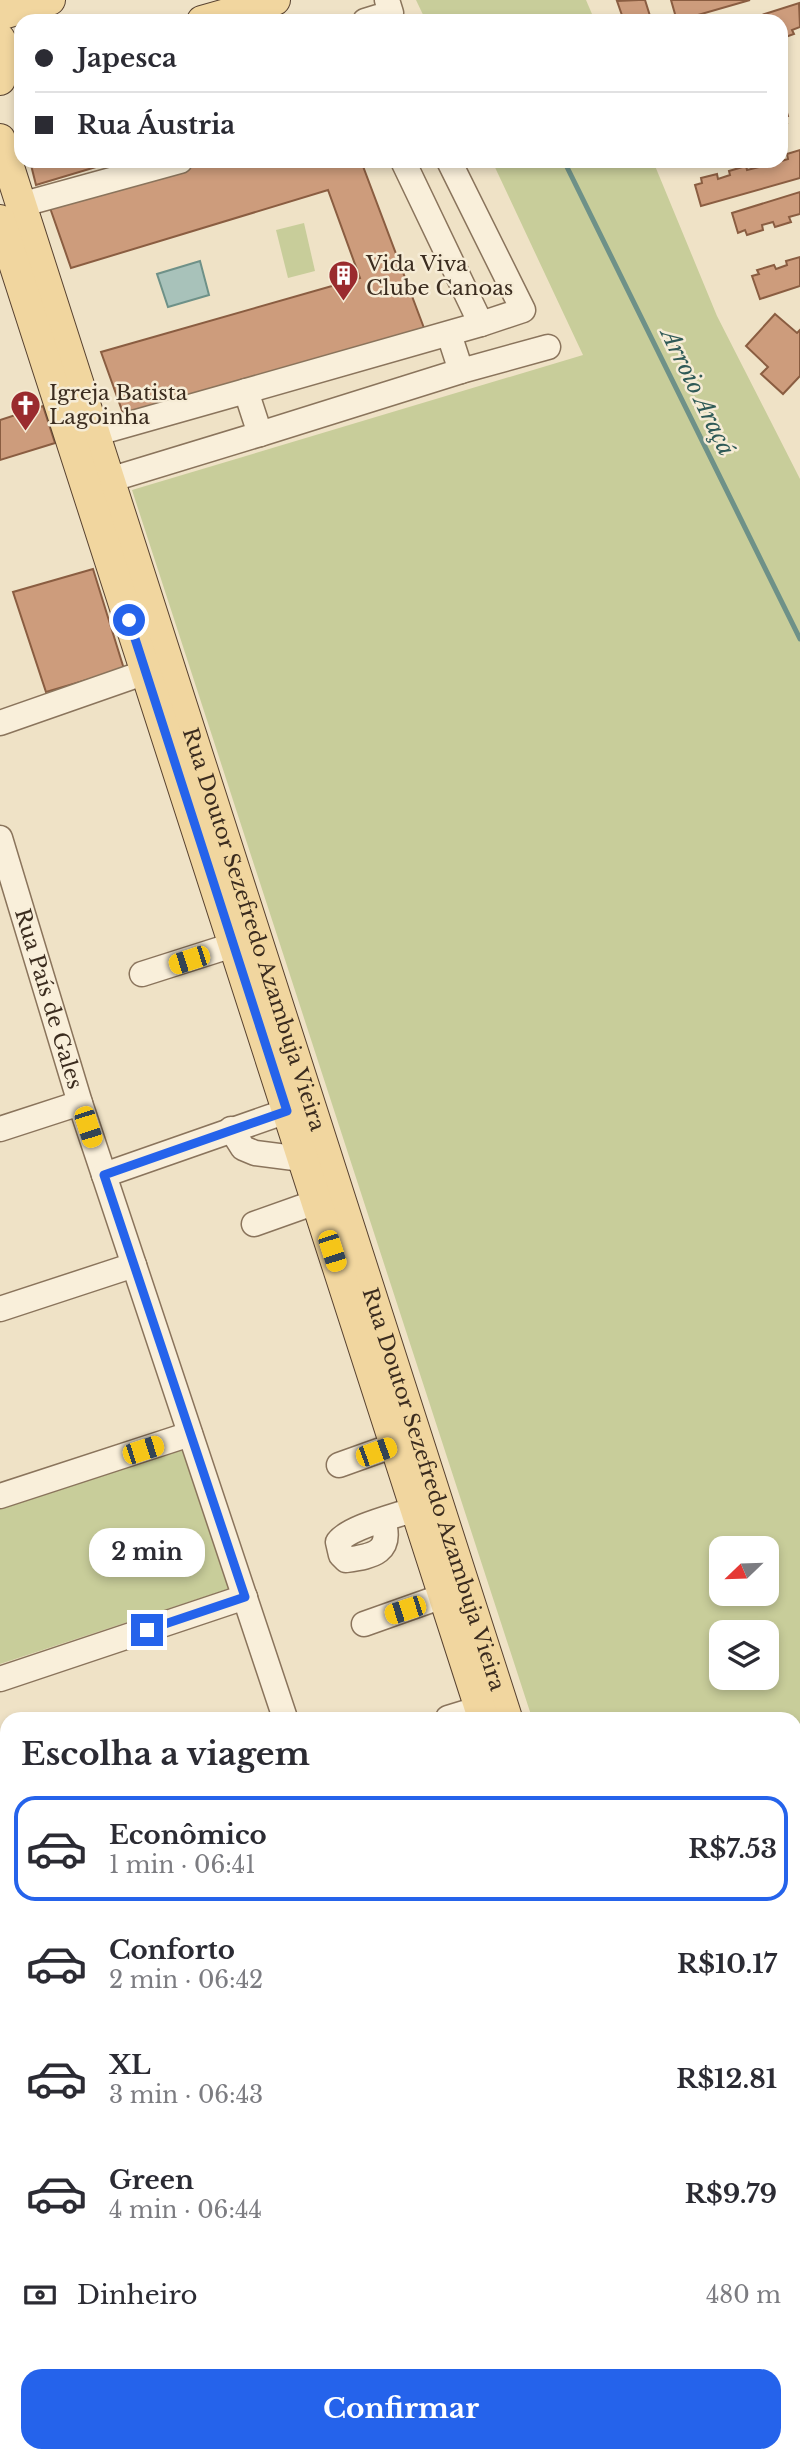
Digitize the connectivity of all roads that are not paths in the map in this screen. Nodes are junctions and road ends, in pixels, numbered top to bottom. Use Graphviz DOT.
graph roads {
  1 [pos="50,0"];
  2 [pos="273,7"];
  3 [pos="238,14"];
  4 [pos="0,15"];
  5 [pos="0,39"];
  6 [pos="0,79"];
  7 [pos="0,139"];
  8 [pos="157,168"];
  9 [pos="406,168"];
  10 [pos="452,168"];
  11 [pos="10,212"];
  12 [pos="481,324"];
  13 [pos="449,334"];
  14 [pos="548,347"];
  15 [pos="461,370"];
  16 [pos="246,391"];
  17 [pos="260,434"];
  18 [pos="94,435"];
  19 [pos="109,480"];
  20 [pos="146,672"];
  21 [pos="0,723"];
  22 [pos="0,838"];
  23 [pos="233,945"];
  24 [pos="142,974"];
  25 [pos="80,1103"];
  26 [pos="287,1111"];
  27 [pos="0,1129"];
  28 [pos="231,1129"];
  29 [pos="302,1159"];
  30 [pos="104,1175"];
  31 [pos="317,1202"];
  32 [pos="254,1224"];
  33 [pos="134,1265"];
  34 [pos="0,1309"];
  35 [pos="190,1434"];
  36 [pos="395,1445"];
  37 [pos="339,1465"];
  38 [pos="0,1496"];
  39 [pos="415,1509"];
  40 [pos="383,1520"];
  41 [pos="443,1596"];
  42 [pos="245,1597"];
  43 [pos="363,1624"];
  44 [pos="0,1679"];
  45 [pos="283,1712"];
  46 [pos="493,1712"];
  1 -- 4 [label="main road"];
  2 -- 3 [label="main road"];
  5 -- 6 [label="main road"];
  7 -- 11 [label="main road, Rua Doutor Sezefredo Azambuja Vieira"];
  8 -- 11 [label="street"];
  9 -- 12 [label="street"];
  10 -- 12 [label="street"];
  11 -- 18 [label="main road, Rua Doutor Sezefredo Azambuja Vieira"];
  11 -- 20 [label="main road, Rua Doutor Sezefredo Azambuja Vieira"];
  12 -- 13 [label="street"];
  13 -- 15 [label="street"];
  13 -- 16 [label="street"];
  14 -- 15 [label="street"];
  15 -- 17 [label="street"];
  16 -- 17 [label="street"];
  16 -- 18 [label="street"];
  17 -- 19 [label="street"];
  18 -- 19 [label="main road, Rua Doutor Sezefredo Azambuja Vieira"];
  19 -- 46 [label="main road, Rua Doutor Sezefredo Azambuja Vieira"];
  20 -- 21 [label="street"];
  20 -- 23 [label="main road, Rua Doutor Sezefredo Azambuja Vieira"];
  22 -- 25 [label="street, Rua País de Gales"];
  23 -- 24 [label="street"];
  23 -- 26 [label="main road, Rua Doutor Sezefredo Azambuja Vieira"];
  25 -- 27 [label="street"];
  25 -- 30 [label="street, Rua País de Gales"];
  26 -- 28 [label="street"];
  26 -- 29 [label="main road, Rua Doutor Sezefredo Azambuja Vieira"];
  28 -- 29 [label="street"];
  28 -- 30 [label="street"];
  29 -- 31 [label="main road, Rua Doutor Sezefredo Azambuja Vieira"];
  30 -- 33 [label="street, Rua País de Gales"];
  31 -- 32 [label="street"];
  31 -- 36 [label="main road, Rua Doutor Sezefredo Azambuja Vieira"];
  33 -- 34 [label="street"];
  33 -- 35 [label="street, Rua País de Gales"];
  35 -- 38 [label="street"];
  35 -- 42 [label="street, Rua País de Gales"];
  36 -- 37 [label="street"];
  36 -- 39 [label="main road, Rua Doutor Sezefredo Azambuja Vieira"];
  39 -- 40 [label="street"];
  39 -- 41 [label="main road, Rua Doutor Sezefredo Azambuja Vieira"];
  41 -- 43 [label="street"];
  41 -- 46 [label="main road, Rua Doutor Sezefredo Azambuja Vieira"];
  42 -- 44 [label="street"];
  42 -- 45 [label="street, Rua País de Gales"];
}
